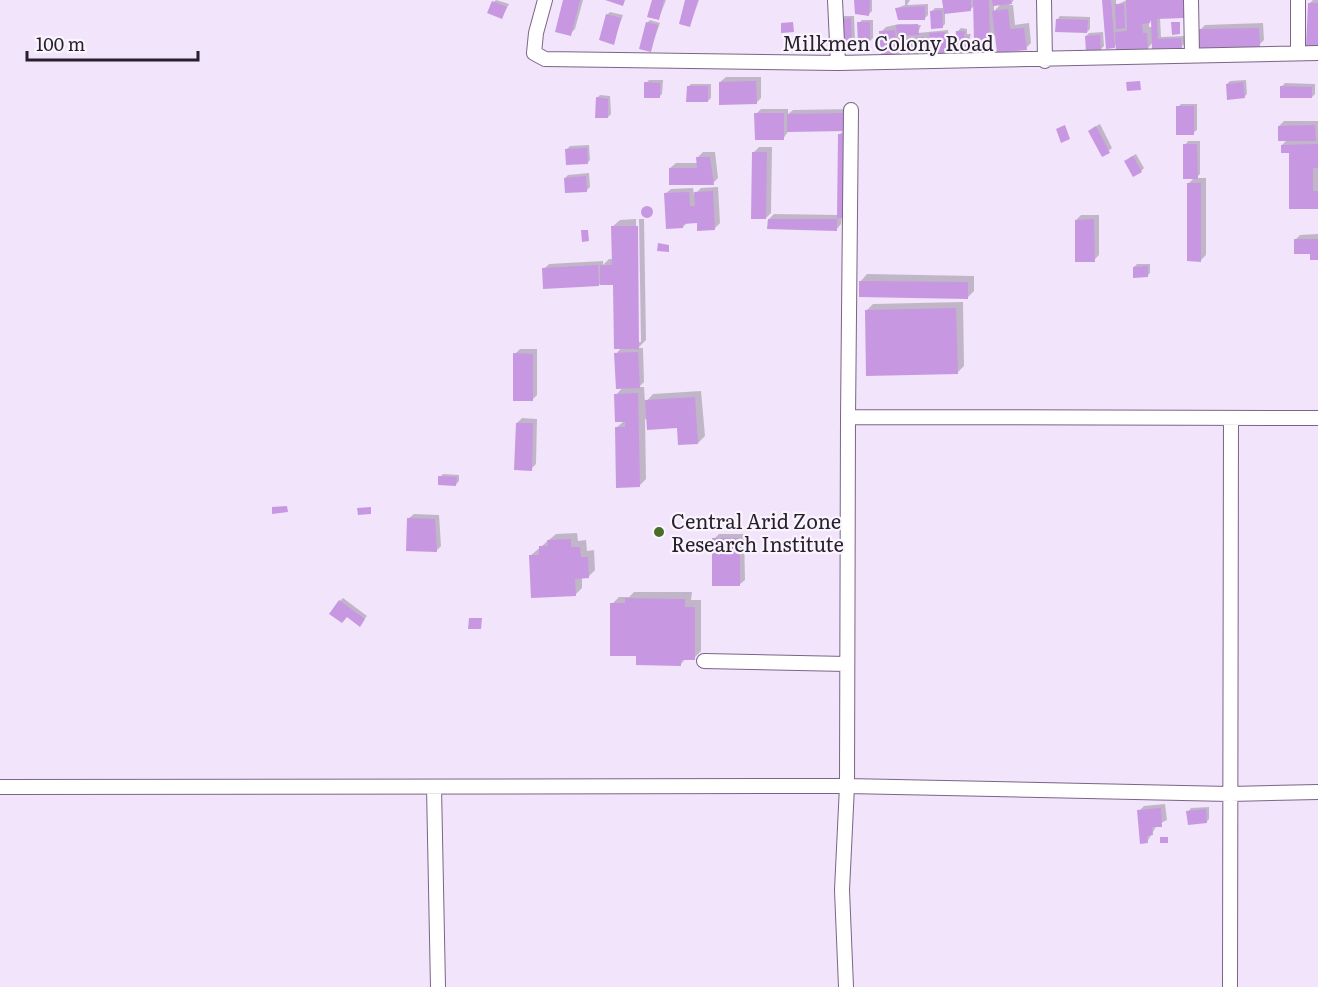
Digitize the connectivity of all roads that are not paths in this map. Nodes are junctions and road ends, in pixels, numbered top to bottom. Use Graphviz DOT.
graph roads {
  1 [pos="545,0"];
  2 [pos="836,0"];
  3 [pos="1044,0"];
  4 [pos="1191,0"];
  5 [pos="1298,0"];
  6 [pos="1298,53"];
  7 [pos="1318,53"];
  8 [pos="1192,56"];
  9 [pos="1045,61"];
  10 [pos="838,63"];
  11 [pos="850,110"];
  12 [pos="848,417"];
  13 [pos="1231,418"];
  14 [pos="1318,418"];
  15 [pos="704,661"];
  16 [pos="846,664"];
  17 [pos="847,786"];
  18 [pos="0,787"];
  19 [pos="434,787"];
  20 [pos="1318,792"];
  21 [pos="1230,794"];
  22 [pos="438,987"];
  23 [pos="846,987"];
  24 [pos="1230,987"];
  1 -- 10 [label="street, Milkmen Colony Road"];
  2 -- 10 [label="street"];
  3 -- 9 [label="street"];
  4 -- 8 [label="street"];
  5 -- 6 [label="street"];
  6 -- 7 [label="street, Milkmen Colony Road"];
  6 -- 8 [label="street, Milkmen Colony Road"];
  8 -- 9 [label="street, Milkmen Colony Road"];
  9 -- 10 [label="street, Milkmen Colony Road"];
  11 -- 12 [label="street"];
  12 -- 13 [label="street"];
  12 -- 16 [label="street"];
  13 -- 14 [label="street"];
  13 -- 21 [label="street"];
  15 -- 16 [label="street"];
  16 -- 17 [label="street"];
  17 -- 19 [label="street"];
  17 -- 21 [label="street"];
  17 -- 23 [label="street"];
  18 -- 19 [label="street"];
  19 -- 22 [label="street"];
  20 -- 21 [label="street"];
  21 -- 24 [label="street"];
}
